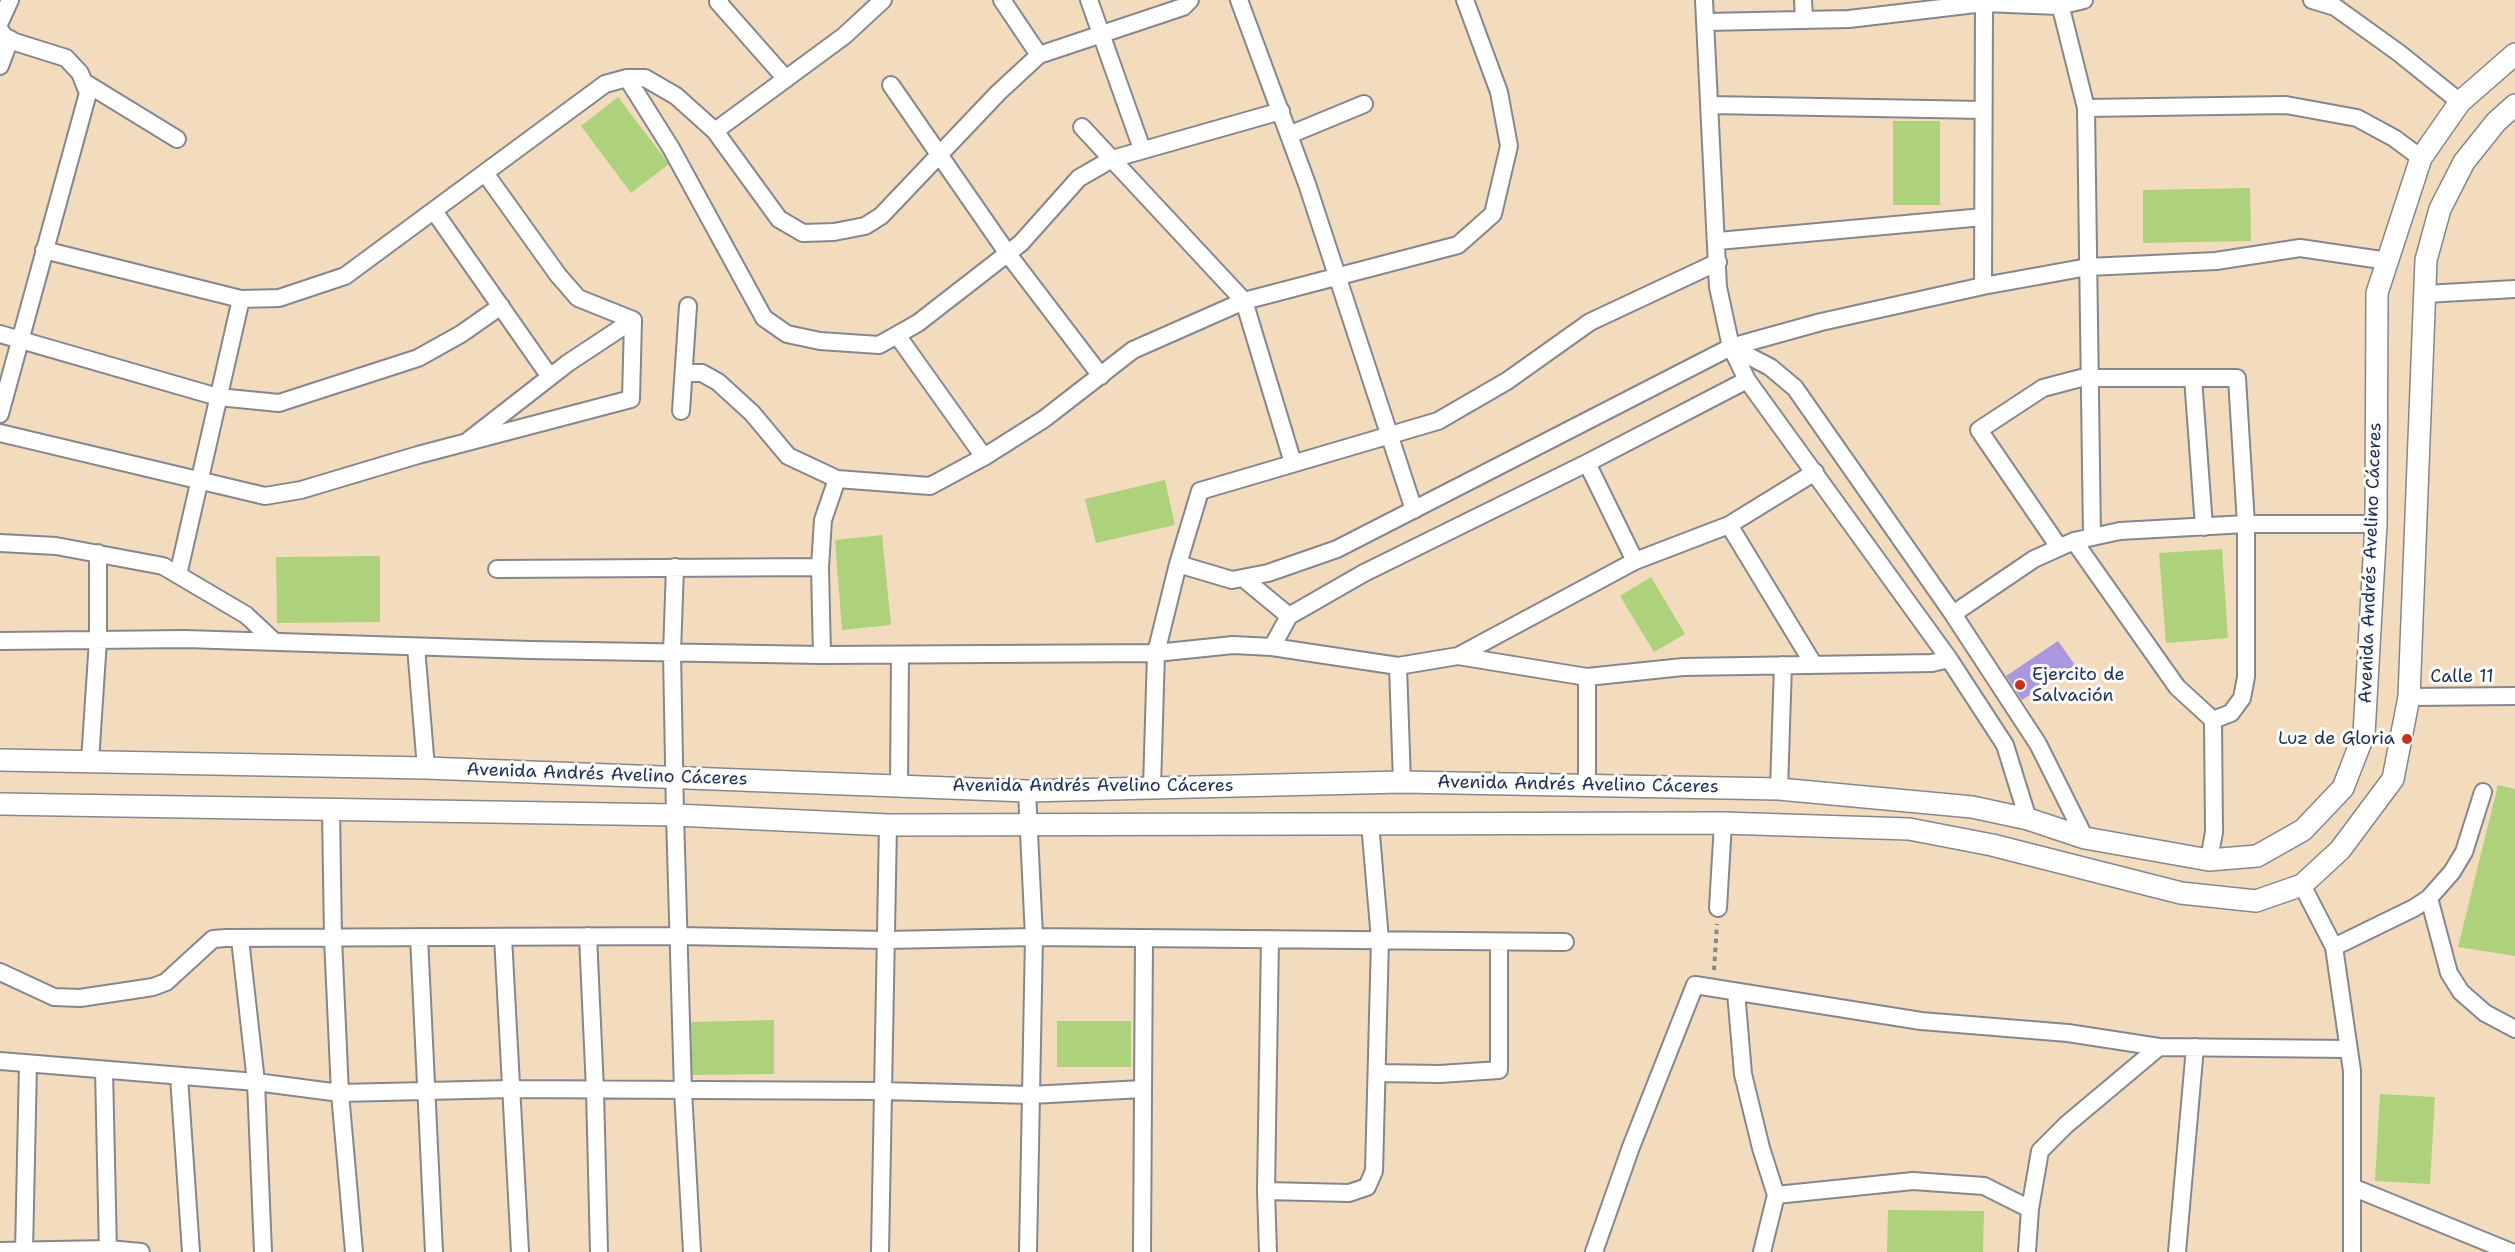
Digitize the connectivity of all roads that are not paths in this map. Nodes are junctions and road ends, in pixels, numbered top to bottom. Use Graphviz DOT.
graph roads {
  1 [pos="10,0"];
  2 [pos="720,0"];
  3 [pos="1002,0"];
  4 [pos="1089,0"];
  5 [pos="1190,0"];
  6 [pos="1239,0"];
  7 [pos="1465,0"];
  8 [pos="1704,0"];
  9 [pos="1803,0"];
  10 [pos="2084,0"];
  11 [pos="2312,0"];
  12 [pos="876,3"];
  13 [pos="1984,3"];
  14 [pos="2059,3"];
  15 [pos="2341,4"];
  16 [pos="1804,19"];
  17 [pos="0,22"];
  18 [pos="1706,22"];
  19 [pos="1101,33"];
  20 [pos="5,34"];
  21 [pos="2515,54"];
  22 [pos="1039,55"];
  23 [pos="0,66"];
  24 [pos="627,78"];
  25 [pos="786,79"];
  26 [pos="84,82"];
  27 [pos="891,85"];
  28 [pos="2460,102"];
  29 [pos="1364,104"];
  30 [pos="1710,105"];
  31 [pos="2515,105"];
  32 [pos="2086,108"];
  33 [pos="1983,110"];
  34 [pos="1281,111"];
  35 [pos="1082,127"];
  36 [pos="715,131"];
  37 [pos="1289,135"];
  38 [pos="177,139"];
  39 [pos="1142,149"];
  40 [pos="939,154"];
  41 [pos="2421,158"];
  42 [pos="1112,159"];
  43 [pos="485,173"];
  44 [pos="434,211"];
  45 [pos="1983,217"];
  46 [pos="1718,241"];
  47 [pos="44,250"];
  48 [pos="1008,254"];
  49 [pos="2388,261"];
  50 [pos="1718,262"];
  51 [pos="2088,267"];
  52 [pos="1337,276"];
  53 [pos="1983,286"];
  54 [pos="2515,289"];
  55 [pos="2425,294"];
  56 [pos="241,299"];
  57 [pos="1244,301"];
  58 [pos="501,306"];
  59 [pos="688,306"];
  60 [pos="633,320"];
  61 [pos="0,334"];
  62 [pos="897,335"];
  63 [pos="20,338"];
  64 [pos="1731,347"];
  65 [pos="685,373"];
  66 [pos="1101,376"];
  67 [pos="550,377"];
  68 [pos="2091,378"];
  69 [pos="2193,378"];
  70 [pos="1747,380"];
  71 [pos="218,397"];
  72 [pos="681,411"];
  73 [pos="0,414"];
  74 [pos="0,433"];
  75 [pos="1388,434"];
  76 [pos="463,445"];
  77 [pos="984,457"];
  78 [pos="1587,463"];
  79 [pos="1293,464"];
  80 [pos="1815,472"];
  81 [pos="837,479"];
  82 [pos="198,480"];
  83 [pos="1414,510"];
  84 [pos="2246,524"];
  85 [pos="2376,524"];
  86 [pos="1729,525"];
  87 [pos="2204,526"];
  88 [pos="2092,537"];
  89 [pos="0,543"];
  90 [pos="2067,544"];
  91 [pos="98,553"];
  92 [pos="1635,561"];
  93 [pos="1178,564"];
  94 [pos="675,567"];
  95 [pos="820,567"];
  96 [pos="497,569"];
  97 [pos="178,575"];
  98 [pos="1243,578"];
  99 [pos="1953,614"];
  100 [pos="1289,616"];
  101 [pos="98,640"];
  102 [pos="0,641"];
  103 [pos="275,642"];
  104 [pos="416,646"];
  105 [pos="1272,647"];
  106 [pos="672,653"];
  107 [pos="1156,653"];
  108 [pos="822,655"];
  109 [pos="900,655"];
  110 [pos="1458,656"];
  111 [pos="1949,659"];
  112 [pos="1783,665"];
  113 [pos="1814,665"];
  114 [pos="1398,666"];
  115 [pos="1587,677"];
  116 [pos="2515,696"];
  117 [pos="2409,697"];
  118 [pos="2213,720"];
  119 [pos="0,760"];
  120 [pos="90,761"];
  121 [pos="426,768"];
  122 [pos="674,778"];
  123 [pos="1402,782"];
  124 [pos="1587,785"];
  125 [pos="899,786"];
  126 [pos="1152,787"];
  127 [pos="1779,789"];
  128 [pos="1027,790"];
  129 [pos="2484,792"];
  130 [pos="0,804"];
  131 [pos="331,810"];
  132 [pos="675,815"];
  133 [pos="2028,819"];
  134 [pos="1027,823"];
  135 [pos="1370,823"];
  136 [pos="1723,823"];
  137 [pos="888,825"];
  138 [pos="2085,838"];
  139 [pos="2209,860"];
  140 [pos="2067,864"];
  141 [pos="2302,885"];
  142 [pos="2429,898"];
  143 [pos="1718,908"];
  144 [pos="588,936"];
  145 [pos="680,936"];
  146 [pos="419,937"];
  147 [pos="503,937"];
  148 [pos="1034,937"];
  149 [pos="333,938"];
  150 [pos="1144,938"];
  151 [pos="240,939"];
  152 [pos="1270,939"];
  153 [pos="886,940"];
  154 [pos="1380,940"];
  155 [pos="1500,942"];
  156 [pos="1566,942"];
  157 [pos="2334,947"];
  158 [pos="0,972"];
  159 [pos="1736,992"];
  160 [pos="2515,1029"];
  161 [pos="2159,1047"];
  162 [pos="2194,1047"];
  163 [pos="2349,1049"];
  164 [pos="0,1061"];
  165 [pos="28,1064"];
  166 [pos="104,1070"];
  167 [pos="1378,1073"];
  168 [pos="179,1077"];
  169 [pos="256,1082"];
  170 [pos="511,1089"];
  171 [pos="1142,1089"];
  172 [pos="426,1090"];
  173 [pos="595,1090"];
  174 [pos="683,1091"];
  175 [pos="883,1091"];
  176 [pos="340,1093"];
  177 [pos="1031,1095"];
  178 [pos="2352,1187"];
  179 [pos="1266,1191"];
  180 [pos="1776,1195"];
  181 [pos="2030,1209"];
  182 [pos="109,1250"];
  183 [pos="0,1251"];
  184 [pos="24,1251"];
  185 [pos="141,1252"];
  186 [pos="191,1252"];
  187 [pos="263,1252"];
  188 [pos="354,1252"];
  189 [pos="434,1252"];
  190 [pos="520,1252"];
  191 [pos="599,1252"];
  192 [pos="692,1252"];
  193 [pos="880,1252"];
  194 [pos="1028,1252"];
  195 [pos="1142,1252"];
  196 [pos="1268,1252"];
  197 [pos="1594,1252"];
  198 [pos="1762,1252"];
  199 [pos="2027,1252"];
  200 [pos="2177,1252"];
  201 [pos="2352,1252"];
  202 [pos="2511,1252"];
  1 -- 17 [label="street"];
  2 -- 25 [label="street"];
  3 -- 22 [label="street"];
  4 -- 19 [label="street"];
  5 -- 19 [label="street"];
  6 -- 34 [label="street"];
  7 -- 52 [label="street"];
  8 -- 18 [label="street"];
  9 -- 16 [label="street"];
  10 -- 14 [label="street"];
  11 -- 15 [label="street"];
  12 -- 25 [label="street"];
  13 -- 14 [label="street"];
  13 -- 16 [label="street"];
  13 -- 33 [label="street"];
  14 -- 32 [label="street"];
  15 -- 28 [label="street"];
  16 -- 18 [label="street"];
  18 -- 30 [label="street"];
  19 -- 22 [label="street"];
  19 -- 39 [label="street"];
  20 -- 23 [label="street"];
  20 -- 26 [label="street"];
  21 -- 28 [label="street, Avenida Andrés Avelino Cáceres"];
  22 -- 40 [label="street"];
  24 -- 36 [label="street"];
  24 -- 43 [label="street"];
  24 -- 62 [label="street"];
  25 -- 36 [label="street"];
  26 -- 38 [label="street"];
  26 -- 47 [label="street"];
  27 -- 40 [label="street"];
  28 -- 41 [label="street, Avenida Andrés Avelino Cáceres"];
  29 -- 37 [label="street"];
  30 -- 33 [label="street"];
  30 -- 46 [label="street"];
  31 -- 55 [label="street, Avenida Andrés Avelino Cáceres"];
  32 -- 41 [label="street"];
  32 -- 51 [label="street"];
  33 -- 45 [label="street"];
  34 -- 37 [label="street"];
  34 -- 39 [label="street"];
  35 -- 42 [label="street"];
  36 -- 40 [label="street"];
  37 -- 52 [label="street"];
  39 -- 42 [label="street"];
  40 -- 48 [label="street"];
  41 -- 49 [label="street, Avenida Andrés Avelino Cáceres"];
  42 -- 48 [label="street"];
  42 -- 57 [label="street"];
  43 -- 44 [label="street"];
  43 -- 60 [label="street"];
  44 -- 56 [label="street"];
  44 -- 58 [label="street"];
  45 -- 46 [label="street"];
  45 -- 53 [label="street"];
  46 -- 50 [label="street"];
  47 -- 56 [label="street"];
  47 -- 63 [label="street"];
  48 -- 62 [label="street"];
  48 -- 66 [label="street"];
  49 -- 51 [label="street"];
  49 -- 85 [label="street, Avenida Andrés Avelino Cáceres"];
  50 -- 64 [label="street"];
  50 -- 75 [label="street"];
  51 -- 53 [label="street"];
  51 -- 68 [label="street"];
  52 -- 57 [label="street"];
  52 -- 75 [label="street"];
  53 -- 64 [label="street"];
  54 -- 55 [label="street"];
  55 -- 117 [label="street, Avenida Andrés Avelino Cáceres"];
  56 -- 71 [label="street"];
  57 -- 66 [label="street"];
  57 -- 79 [label="street"];
  58 -- 67 [label="street"];
  58 -- 71 [label="street"];
  59 -- 65 [label="street"];
  60 -- 67 [label="street"];
  60 -- 76 [label="street"];
  61 -- 63 [label="street"];
  62 -- 77 [label="street"];
  63 -- 71 [label="street"];
  63 -- 73 [label="street"];
  64 -- 70 [label="street"];
  64 -- 83 [label="street"];
  64 -- 99 [label="street"];
  65 -- 72 [label="street"];
  65 -- 81 [label="street"];
  66 -- 77 [label="street"];
  67 -- 76 [label="street"];
  68 -- 69 [label="street"];
  68 -- 88 [label="street"];
  68 -- 90 [label="street"];
  69 -- 84 [label="street"];
  69 -- 87 [label="street"];
  70 -- 78 [label="street"];
  70 -- 80 [label="street"];
  71 -- 82 [label="street"];
  74 -- 82 [label="street"];
  75 -- 79 [label="street"];
  75 -- 83 [label="street"];
  76 -- 82 [label="street"];
  77 -- 81 [label="street"];
  78 -- 92 [label="street"];
  78 -- 100 [label="street"];
  79 -- 93 [label="street"];
  80 -- 86 [label="street"];
  80 -- 111 [label="street"];
  81 -- 95 [label="street"];
  82 -- 97 [label="street"];
  83 -- 98 [label="street"];
  84 -- 85 [label="street"];
  84 -- 87 [label="street"];
  84 -- 118 [label="street"];
  85 -- 139 [label="street, Avenida Andrés Avelino Cáceres"];
  86 -- 92 [label="street"];
  86 -- 113 [label="street"];
  87 -- 88 [label="street"];
  88 -- 90 [label="street"];
  89 -- 91 [label="street"];
  90 -- 99 [label="street"];
  90 -- 118 [label="street"];
  91 -- 97 [label="street"];
  91 -- 101 [label="street"];
  92 -- 110 [label="street"];
  93 -- 98 [label="street"];
  93 -- 107 [label="street"];
  94 -- 95 [label="street"];
  94 -- 96 [label="street"];
  94 -- 106 [label="street"];
  95 -- 108 [label="street"];
  97 -- 103 [label="street"];
  98 -- 100 [label="street"];
  99 -- 138 [label="street"];
  100 -- 105 [label="street"];
  101 -- 102 [label="street"];
  101 -- 103 [label="street"];
  101 -- 120 [label="street"];
  103 -- 104 [label="street"];
  104 -- 106 [label="street"];
  104 -- 121 [label="street"];
  105 -- 107 [label="street"];
  105 -- 114 [label="street"];
  106 -- 108 [label="street"];
  106 -- 122 [label="street"];
  107 -- 109 [label="street"];
  107 -- 126 [label="street"];
  108 -- 109 [label="street"];
  109 -- 125 [label="street"];
  110 -- 114 [label="street"];
  110 -- 115 [label="street"];
  111 -- 113 [label="street"];
  111 -- 133 [label="street"];
  112 -- 113 [label="street"];
  112 -- 115 [label="street"];
  112 -- 127 [label="street"];
  114 -- 123 [label="street"];
  115 -- 124 [label="street"];
  116 -- 117 [label="street, Calle 11"];
  117 -- 141 [label="street, Avenida Andrés Avelino Cáceres"];
  118 -- 139 [label="street"];
  119 -- 120 [label="street, Avenida Andrés Avelino Cáceres"];
  120 -- 121 [label="street, Avenida Andrés Avelino Cáceres"];
  121 -- 122 [label="street, Avenida Andrés Avelino Cáceres"];
  122 -- 125 [label="street, Avenida Andrés Avelino Cáceres"];
  122 -- 132 [label="street"];
  123 -- 124 [label="street, Avenida Andrés Avelino Cáceres"];
  123 -- 126 [label="street, Avenida Andrés Avelino Cáceres"];
  124 -- 127 [label="street, Avenida Andrés Avelino Cáceres"];
  125 -- 128 [label="street, Avenida Andrés Avelino Cáceres"];
  126 -- 128 [label="street, Avenida Andrés Avelino Cáceres"];
  127 -- 133 [label="street, Avenida Andrés Avelino Cáceres"];
  128 -- 134 [label="street"];
  129 -- 142 [label="street"];
  130 -- 131 [label="street, Avenida Andrés Avelino Cáceres"];
  131 -- 132 [label="street, Avenida Andrés Avelino Cáceres"];
  131 -- 149 [label="street"];
  132 -- 137 [label="street, Avenida Andrés Avelino Cáceres"];
  132 -- 145 [label="street"];
  133 -- 138 [label="street, Avenida Andrés Avelino Cáceres"];
  133 -- 140 [label="street"];
  134 -- 135 [label="street, Avenida Andrés Avelino Cáceres"];
  134 -- 137 [label="street, Avenida Andrés Avelino Cáceres"];
  134 -- 148 [label="street"];
  135 -- 136 [label="street, Avenida Andrés Avelino Cáceres"];
  135 -- 154 [label="street"];
  136 -- 140 [label="street, Avenida Andrés Avelino Cáceres"];
  136 -- 143 [label="street"];
  137 -- 153 [label="street"];
  138 -- 139 [label="street, Avenida Andrés Avelino Cáceres"];
  140 -- 141 [label="street, Avenida Andrés Avelino Cáceres"];
  141 -- 157 [label="street"];
  142 -- 157 [label="street"];
  142 -- 160 [label="street"];
  144 -- 145 [label="street"];
  144 -- 147 [label="street"];
  144 -- 173 [label="street"];
  145 -- 153 [label="street"];
  145 -- 174 [label="street"];
  146 -- 147 [label="street"];
  146 -- 149 [label="street"];
  146 -- 172 [label="street"];
  147 -- 170 [label="street"];
  148 -- 150 [label="street"];
  148 -- 153 [label="street"];
  148 -- 177 [label="street"];
  149 -- 151 [label="street"];
  149 -- 176 [label="street"];
  150 -- 152 [label="street"];
  150 -- 171 [label="street"];
  151 -- 158 [label="street"];
  151 -- 169 [label="street"];
  152 -- 154 [label="street"];
  152 -- 179 [label="street"];
  153 -- 175 [label="street"];
  154 -- 155 [label="street"];
  154 -- 167 [label="street"];
  155 -- 156 [label="street"];
  155 -- 167 [label="street"];
  157 -- 163 [label="street"];
  159 -- 161 [label="street"];
  159 -- 180 [label="street"];
  159 -- 197 [label="street"];
  161 -- 162 [label="street"];
  161 -- 181 [label="street"];
  162 -- 163 [label="street"];
  162 -- 200 [label="street"];
  163 -- 178 [label="street"];
  164 -- 165 [label="street"];
  165 -- 166 [label="street"];
  165 -- 184 [label="street"];
  166 -- 168 [label="street"];
  166 -- 182 [label="street"];
  167 -- 179 [label="street"];
  168 -- 169 [label="street"];
  168 -- 186 [label="street"];
  169 -- 176 [label="street"];
  169 -- 187 [label="street"];
  170 -- 172 [label="street"];
  170 -- 173 [label="street"];
  170 -- 190 [label="street"];
  171 -- 177 [label="street"];
  171 -- 195 [label="street"];
  172 -- 176 [label="street"];
  172 -- 189 [label="street"];
  173 -- 174 [label="street"];
  173 -- 191 [label="street"];
  174 -- 175 [label="street"];
  174 -- 192 [label="street"];
  175 -- 177 [label="street"];
  175 -- 193 [label="street"];
  176 -- 188 [label="street"];
  177 -- 194 [label="street"];
  178 -- 201 [label="street"];
  178 -- 202 [label="street"];
  179 -- 196 [label="street"];
  180 -- 181 [label="street"];
  180 -- 198 [label="street"];
  181 -- 199 [label="street"];
  182 -- 184 [label="street"];
  182 -- 185 [label="street"];
  183 -- 184 [label="street"];
}
